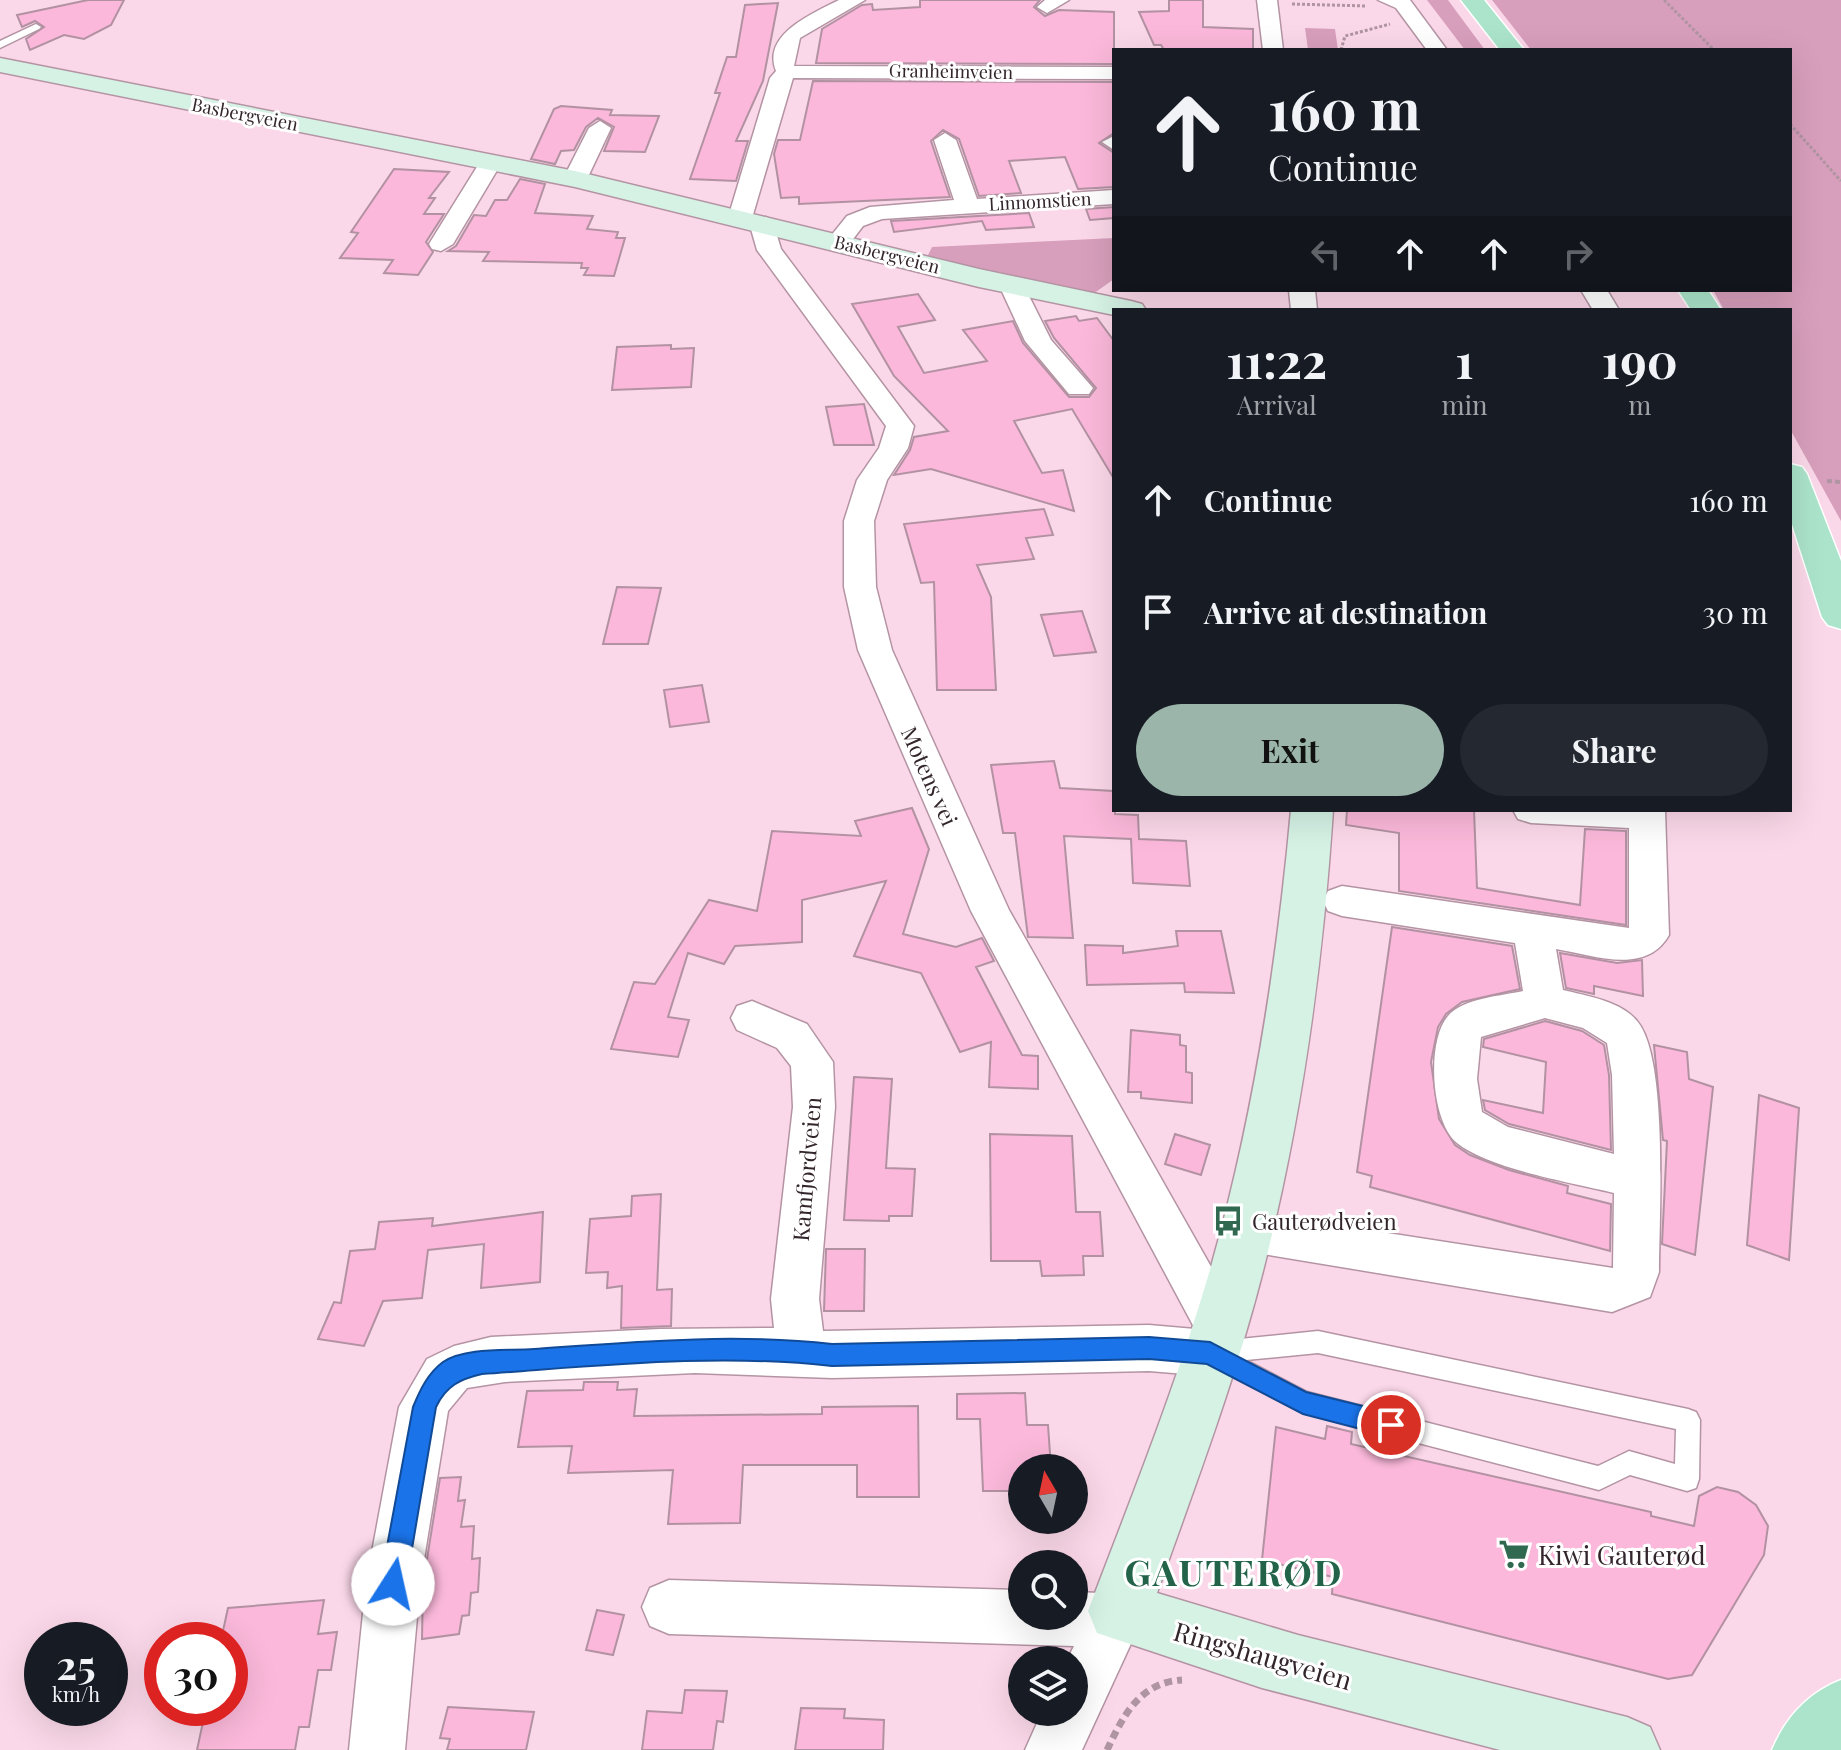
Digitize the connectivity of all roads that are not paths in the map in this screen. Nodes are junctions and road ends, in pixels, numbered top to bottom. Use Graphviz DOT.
graph roads {
  1 [pos="855,0"];
  2 [pos="1472,0"];
  3 [pos="1399,1"];
  4 [pos="1277,2"];
  5 [pos="36,27"];
  6 [pos="0,45"];
  7 [pos="1273,48"];
  8 [pos="1435,48"];
  9 [pos="1510,48"];
  10 [pos="0,65"];
  11 [pos="788,72"];
  12 [pos="1112,73"];
  13 [pos="600,128"];
  14 [pos="945,140"];
  15 [pos="491,162"];
  16 [pos="575,179"];
  17 [pos="1112,197"];
  18 [pos="967,205"];
  19 [pos="753,221"];
  20 [pos="838,242"];
  21 [pos="441,244"];
  22 [pos="1012,285"];
  23 [pos="1121,308"];
  24 [pos="1079,388"];
  25 [pos="1792,479"];
  26 [pos="1841,617"];
  27 [pos="1312,812"];
  28 [pos="1608,812"];
  29 [pos="1647,813"];
  30 [pos="1342,901"];
  31 [pos="1533,931"];
  32 [pos="1545,1002"];
  33 [pos="752,1018"];
  34 [pos="1634,1178"];
  35 [pos="1245,1231"];
  36 [pos="1215,1339"];
  37 [pos="801,1352"];
  38 [pos="669,1607"];
  39 [pos="1117,1615"];
  40 [pos="1088,1676"];
  41 [pos="1409,1696"];
  42 [pos="1841,1712"];
  43 [pos="1064,1726"];
  44 [pos="377,1750"];
  45 [pos="1053,1750"];
  46 [pos="1529,1750"];
  47 [pos="1627,1750"];
  48 [pos="1805,1750"];
  1 -- 11 [label="street"];
  2 -- 9 [label="main road"];
  3 -- 8 [label="street"];
  4 -- 7 [label="street"];
  5 -- 6 [label="lane"];
  10 -- 15 [label="main road, Basbergveien"];
  11 -- 12 [label="street, Granheimveien"];
  11 -- 19 [label="street"];
  13 -- 16 [label="street"];
  14 -- 18 [label="street, Linnomstien"];
  15 -- 16 [label="main road, Basbergveien"];
  15 -- 21 [label="street"];
  16 -- 19 [label="main road, Basbergveien"];
  17 -- 18 [label="street, Linnomstien"];
  18 -- 20 [label="street, Linnomstien"];
  19 -- 20 [label="main road, Basbergveien"];
  19 -- 36 [label="street, Motens vei"];
  20 -- 22 [label="main road, Basbergveien"];
  22 -- 23 [label="main road, Basbergveien"];
  22 -- 24 [label="street"];
  25 -- 26 [label="main road"];
  27 -- 35 [label="main road"];
  28 -- 29 [label="street"];
  29 -- 31 [label="street"];
  30 -- 31 [label="street"];
  31 -- 32 [label="street"];
  32 -- 34 [label="street"];
  32 -- 34 [label="street"];
  33 -- 37 [label="street, Kamfjordveien"];
  34 -- 35 [label="street"];
  35 -- 36 [label="main road"];
  36 -- 36 [label="lane"];
  36 -- 37 [label="street"];
  36 -- 39 [label="main road"];
  37 -- 44 [label="street"];
  38 -- 39 [label="street"];
  39 -- 40 [label="street"];
  39 -- 41 [label="main road, Ringshaugveien"];
  41 -- 46 [label="main road, Ringshaugveien"];
  41 -- 47 [label="main road, Ringshaugveien"];
  42 -- 48 [label="main road"];
  43 -- 45 [label="street"];
}
